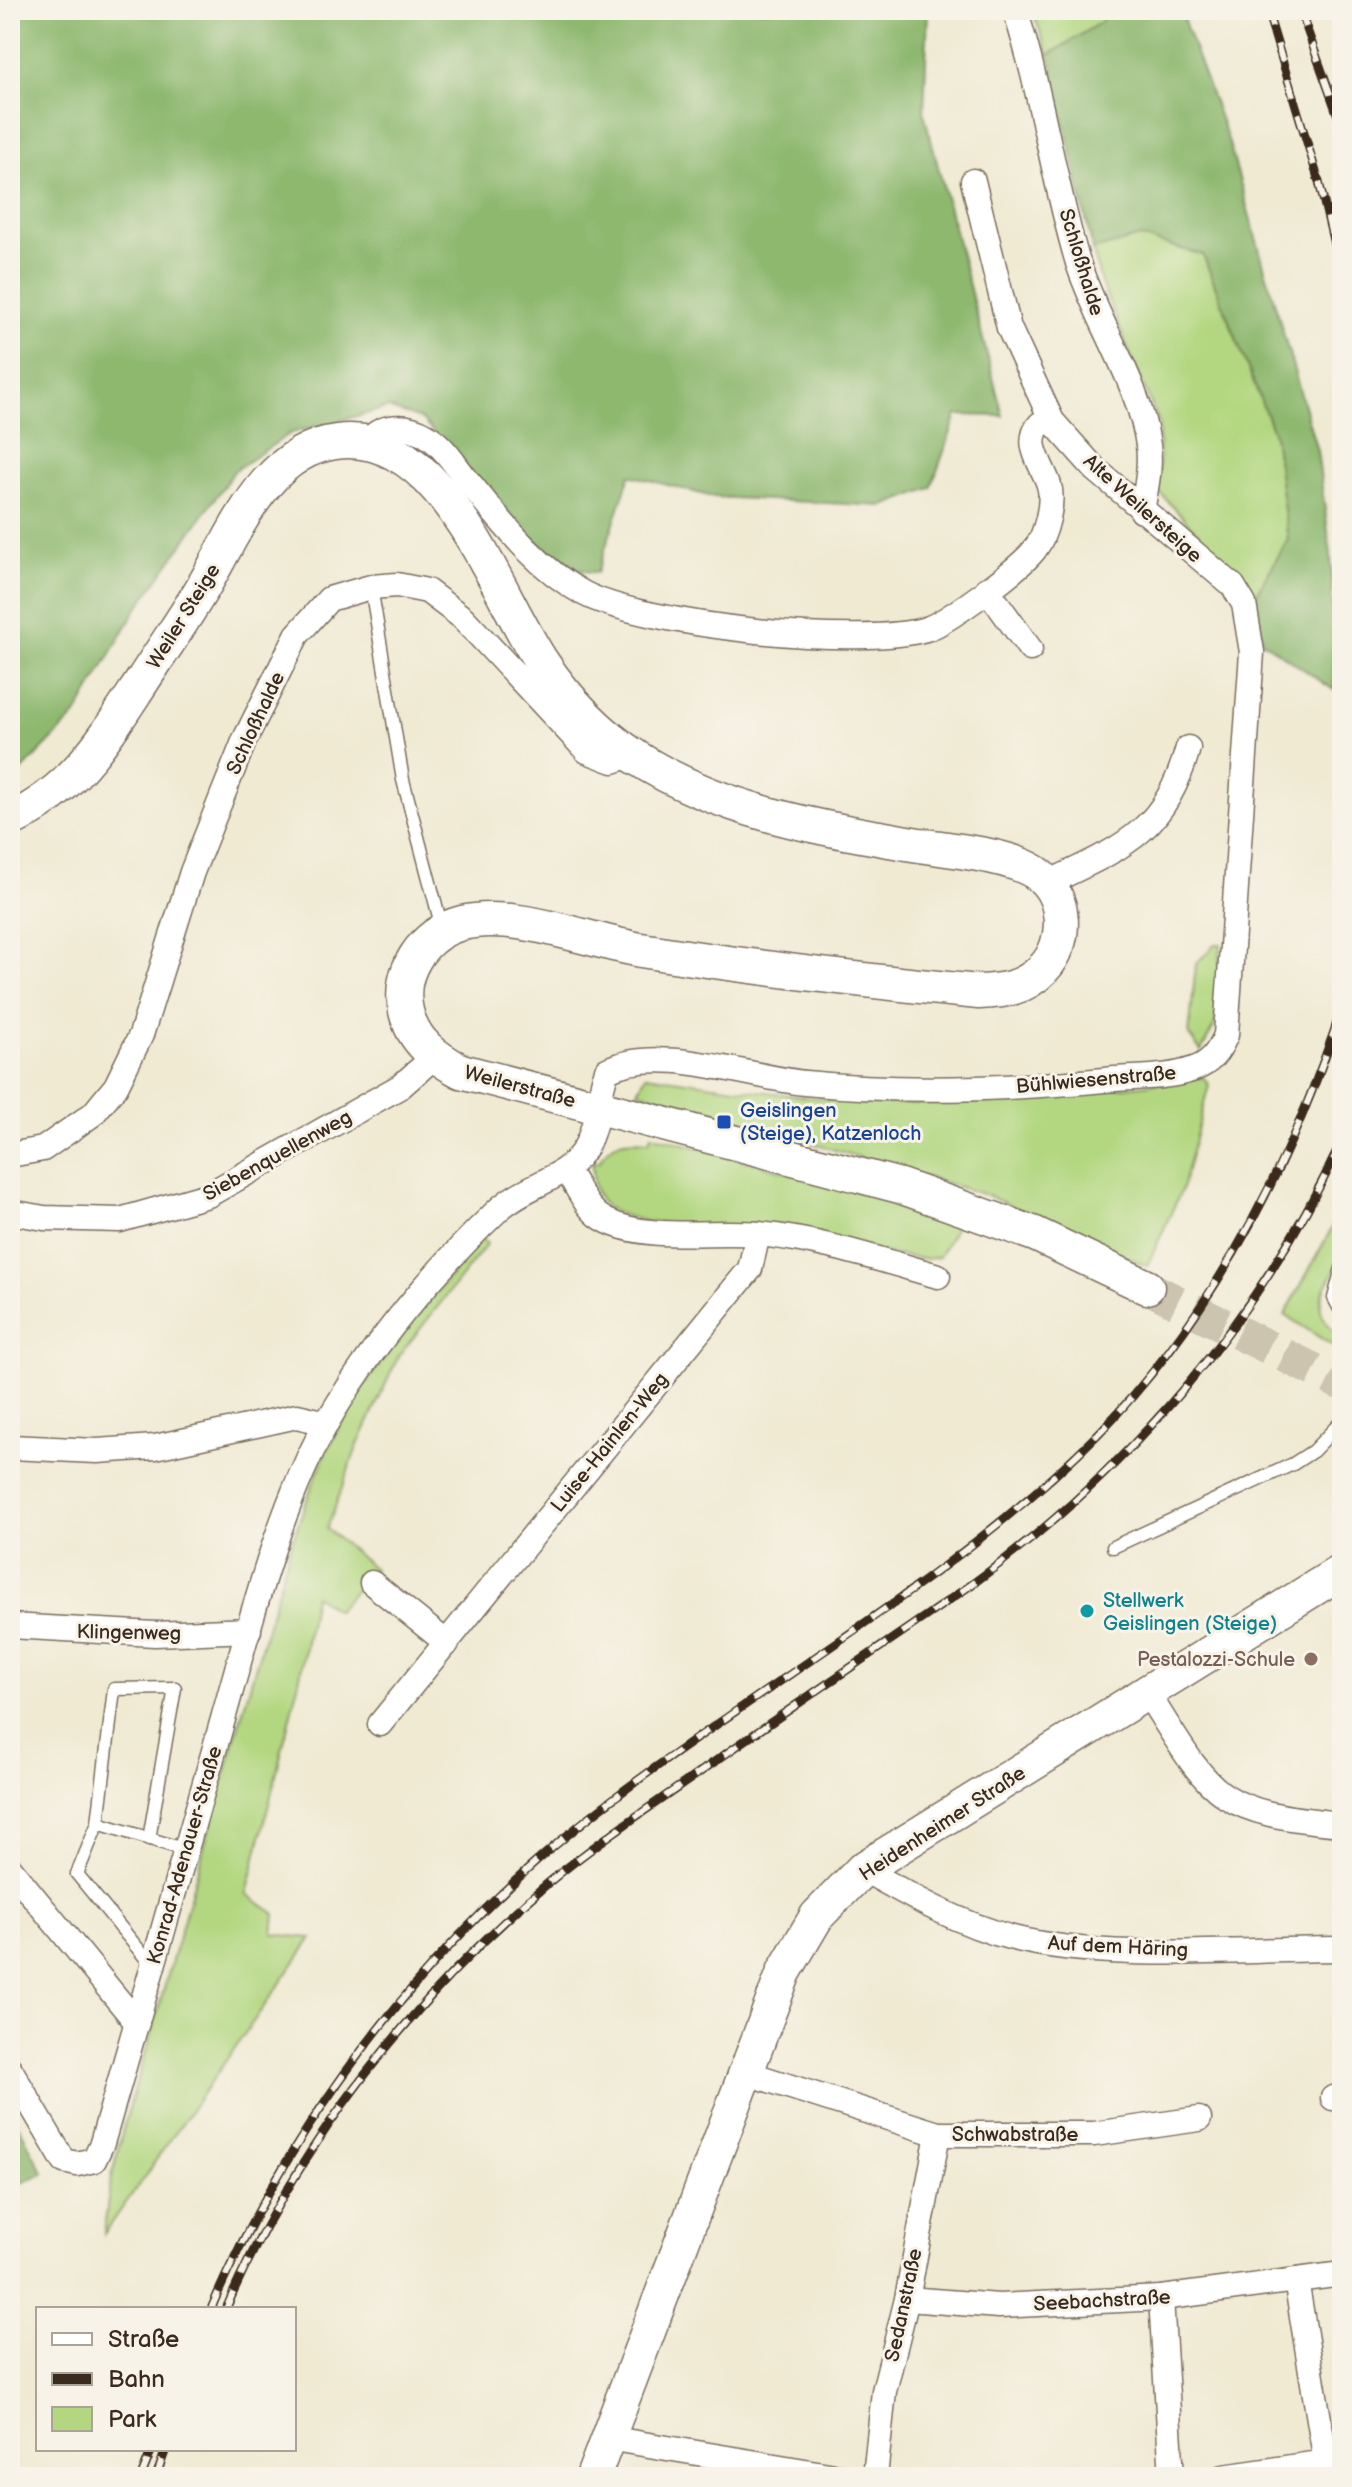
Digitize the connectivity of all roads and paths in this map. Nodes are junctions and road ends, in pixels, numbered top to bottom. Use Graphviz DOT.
graph roads {
  1 [pos="1015,10"];
  2 [pos="973,181"];
  3 [pos="1052,421"];
  4 [pos="368,443"];
  5 [pos="1142,511"];
  6 [pos="371,587"];
  7 [pos="987,589"];
  8 [pos="1030,649"];
  9 [pos="1252,652"];
  10 [pos="1188,748"];
  11 [pos="632,755"];
  12 [pos="10,820"];
  13 [pos="1048,883"];
  14 [pos="443,930"];
  15 [pos="434,1057"];
  16 [pos="596,1106"];
  17 [pos="10,1155"];
  18 [pos="566,1170"];
  19 [pos="10,1212"];
  20 [pos="758,1234"];
  21 [pos="1342,1268"];
  22 [pos="938,1276"];
  23 [pos="1147,1287"];
  24 [pos="1342,1313"];
  25 [pos="1342,1421"];
  26 [pos="327,1423"];
  27 [pos="10,1447"];
  28 [pos="1113,1547"];
  29 [pos="1342,1571"];
  30 [pos="372,1583"];
  31 [pos="10,1626"];
  32 [pos="249,1630"];
  33 [pos="447,1643"];
  34 [pos="1148,1694"];
  35 [pos="380,1724"];
  36 [pos="98,1823"];
  37 [pos="1342,1824"];
  38 [pos="149,1839"];
  39 [pos="186,1850"];
  40 [pos="10,1868"];
  41 [pos="863,1869"];
  42 [pos="1342,1949"];
  43 [pos="153,1967"];
  44 [pos="137,2023"];
  45 [pos="10,2069"];
  46 [pos="744,2072"];
  47 [pos="1199,2119"];
  48 [pos="938,2134"];
  49 [pos="1342,2274"];
  50 [pos="1296,2280"];
  51 [pos="1161,2298"];
  52 [pos="907,2299"];
  53 [pos="607,2438"];
  54 [pos="1334,2461"];
  55 [pos="593,2477"];
  56 [pos="841,2477"];
  57 [pos="875,2477"];
  58 [pos="1172,2477"];
  59 [pos="1223,2477"];
  1 -- 5 [label="street, Schloßhalde"];
  2 -- 3 [label="street, Alte Weilersteige"];
  3 -- 5 [label="street, Alte Weilersteige"];
  3 -- 7 [label="street"];
  4 -- 7 [label="street"];
  4 -- 11 [label="street"];
  4 -- 12 [label="street, Weiler Steige"];
  5 -- 9 [label="street, Alte Weilersteige"];
  6 -- 11 [label="street, Schloßhalde"];
  6 -- 14 [label="lane"];
  6 -- 17 [label="street, Schloßhalde"];
  7 -- 8 [label="street"];
  9 -- 16 [label="street, Bühlwiesenstraße"];
  10 -- 13 [label="street"];
  11 -- 13 [label="street"];
  13 -- 14 [label="street"];
  14 -- 15 [label="street"];
  15 -- 16 [label="street, Weilerstraße"];
  15 -- 19 [label="street, Siebenquellenweg"];
  16 -- 18 [label="street"];
  16 -- 23 [label="street, Weilerstraße"];
  18 -- 20 [label="street"];
  18 -- 26 [label="street, Konrad-Adenauer-Straße"];
  20 -- 22 [label="street"];
  20 -- 33 [label="street, Luise-Hainlen-Weg"];
  21 -- 24 [label="lane"];
  25 -- 28 [label="lane"];
  26 -- 27 [label="street"];
  26 -- 32 [label="street, Konrad-Adenauer-Straße"];
  29 -- 34 [label="street, Heidenheimer Straße"];
  30 -- 33 [label="street"];
  31 -- 32 [label="street, Klingenweg"];
  32 -- 39 [label="street, Konrad-Adenauer-Straße"];
  33 -- 35 [label="street, Luise-Hainlen-Weg"];
  34 -- 37 [label="street"];
  34 -- 41 [label="street, Heidenheimer Straße"];
  36 -- 38 [label="lane"];
  36 -- 38 [label="lane"];
  36 -- 43 [label="lane"];
  38 -- 39 [label="lane"];
  39 -- 43 [label="street, Konrad-Adenauer-Straße"];
  40 -- 44 [label="street"];
  41 -- 42 [label="street, Auf dem Häring"];
  41 -- 46 [label="street, Heidenheimer Straße"];
  43 -- 44 [label="street, Konrad-Adenauer-Straße"];
  44 -- 45 [label="street, Konrad-Adenauer-Straße"];
  46 -- 48 [label="street, Schwabstraße"];
  46 -- 53 [label="street, Heidenheimer Straße"];
  47 -- 48 [label="street, Schwabstraße"];
  48 -- 52 [label="street, Sedanstraße"];
  49 -- 50 [label="street, Seebachstraße"];
  50 -- 51 [label="street, Seebachstraße"];
  50 -- 54 [label="street"];
  51 -- 52 [label="street, Seebachstraße"];
  51 -- 58 [label="street"];
  52 -- 57 [label="street, Sedanstraße"];
  53 -- 55 [label="street, Heidenheimer Straße"];
  53 -- 56 [label="street"];
  54 -- 59 [label="street"];
}
